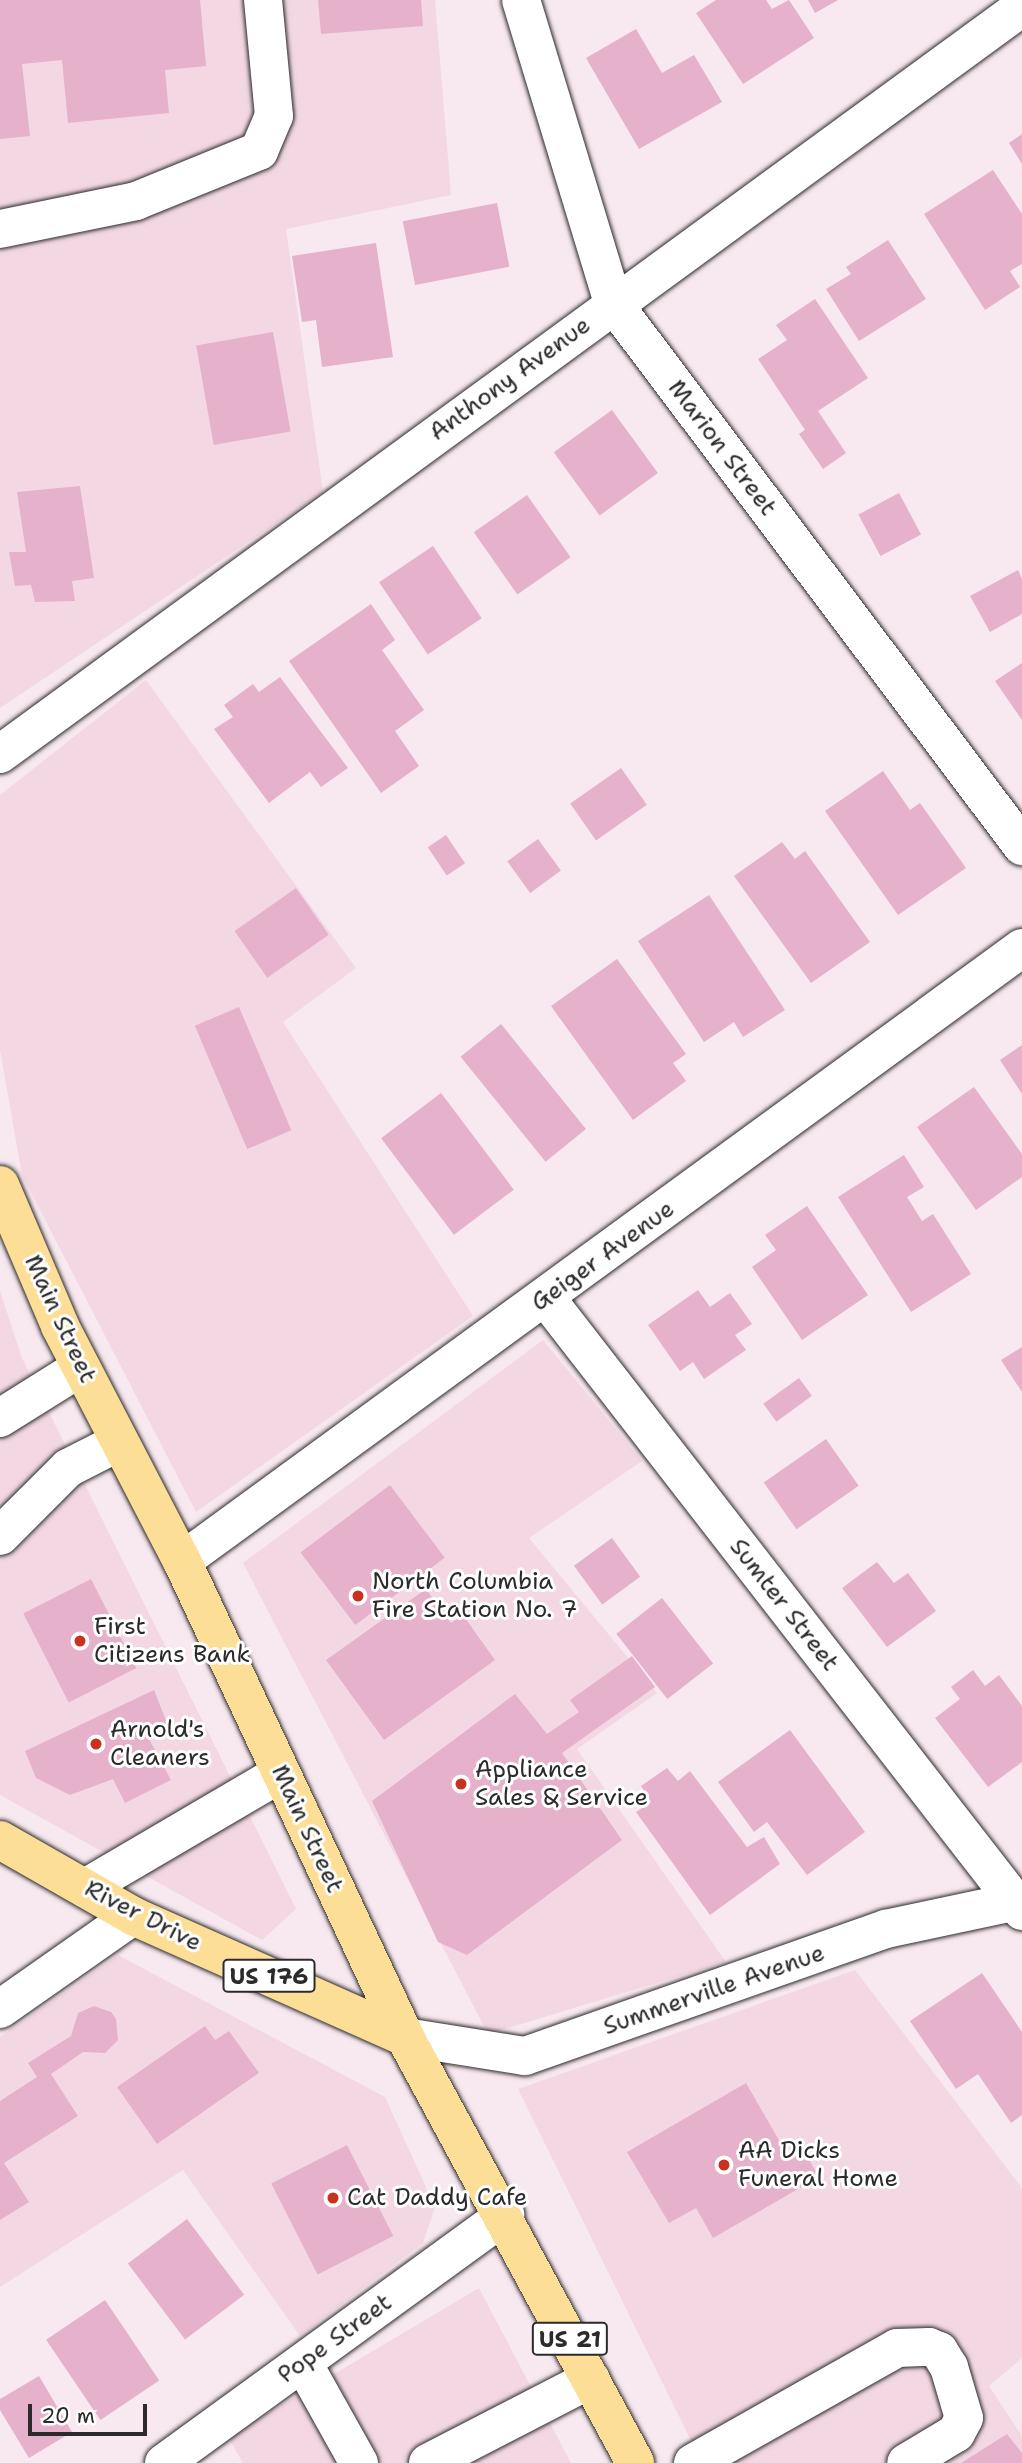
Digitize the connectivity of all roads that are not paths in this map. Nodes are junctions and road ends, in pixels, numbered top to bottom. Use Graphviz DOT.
graph roads {
  1 [pos="263,0"];
  2 [pos="522,0"];
  3 [pos="1022,7"];
  4 [pos="0,229"];
  5 [pos="612,303"];
  6 [pos="0,754"];
  7 [pos="1022,846"];
  8 [pos="1022,948"];
  9 [pos="0,1185"];
  10 [pos="546,1298"];
  11 [pos="80,1368"];
  12 [pos="2,1412"];
  13 [pos="119,1442"];
  14 [pos="0,1536"];
  15 [pos="182,1561"];
  16 [pos="281,1773"];
  17 [pos="0,1840"];
  18 [pos="85,1888"];
  19 [pos="1020,1905"];
  20 [pos="133,1916"];
  21 [pos="0,2008"];
  22 [pos="405,2037"];
  23 [pos="505,2215"];
  24 [pos="303,2362"];
  25 [pos="591,2379"];
  26 [pos="164,2463"];
  27 [pos="359,2463"];
  28 [pos="428,2463"];
  29 [pos="635,2463"];
  30 [pos="693,2463"];
  31 [pos="906,2463"];
  1 -- 4 [label="street"];
  2 -- 5 [label="street, Marion Street"];
  3 -- 5 [label="street, Anthony Avenue"];
  5 -- 6 [label="street, Anthony Avenue"];
  5 -- 7 [label="street, Marion Street"];
  8 -- 10 [label="street, Geiger Avenue"];
  9 -- 11 [label="main road, Main Street / US 21"];
  10 -- 15 [label="street, Geiger Avenue"];
  10 -- 19 [label="street, Sumter Street"];
  11 -- 12 [label="street"];
  11 -- 13 [label="main road, Main Street / US 21"];
  13 -- 14 [label="street"];
  13 -- 15 [label="main road, Main Street / US 21"];
  15 -- 16 [label="main road, Main Street / US 21"];
  16 -- 18 [label="street"];
  16 -- 22 [label="main road, Main Street / US 21"];
  17 -- 18 [label="main road, River Drive / US 176"];
  18 -- 20 [label="main road, River Drive / US 176"];
  19 -- 22 [label="street, Summerville Avenue"];
  20 -- 21 [label="street"];
  20 -- 22 [label="main road, River Drive / US 176"];
  22 -- 23 [label="main road, Main Street / US 21"];
  23 -- 24 [label="street, Pope Street"];
  23 -- 25 [label="main road, Main Street / US 21"];
  24 -- 26 [label="street, Pope Street"];
  24 -- 27 [label="street"];
  25 -- 28 [label="street"];
  25 -- 29 [label="main road, Main Street / US 21"];
  30 -- 31 [label="street"];
}
